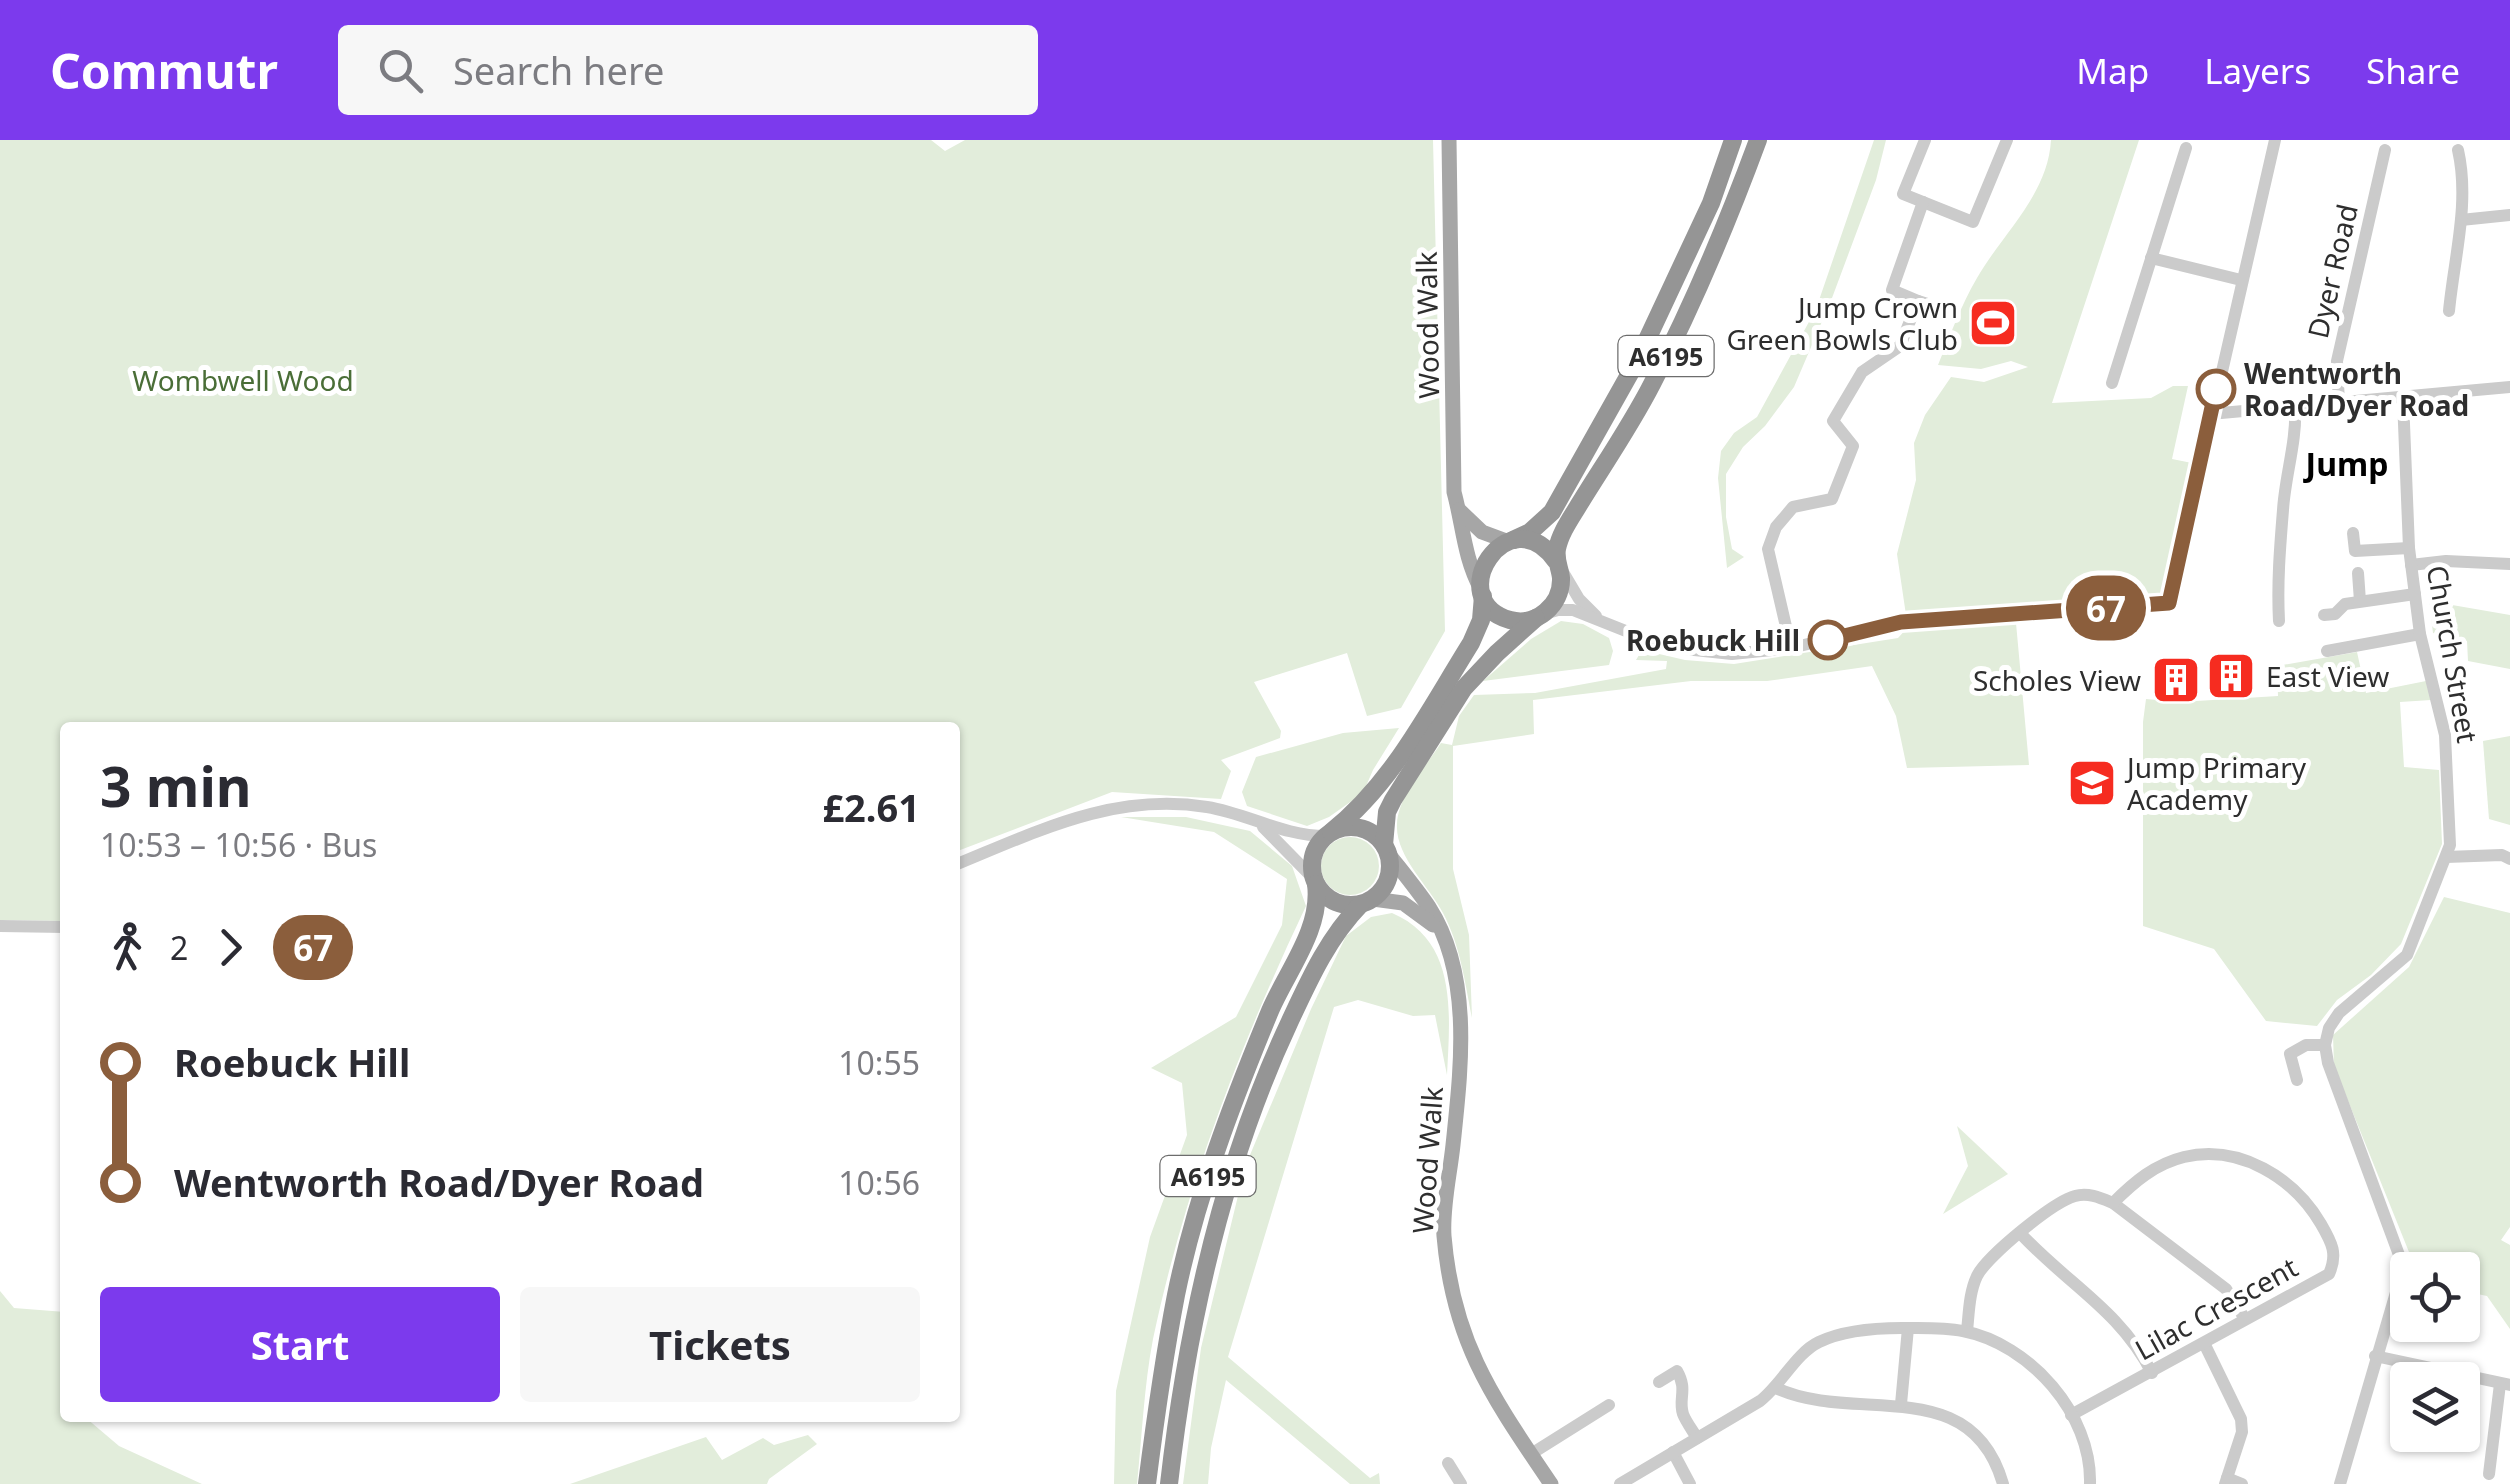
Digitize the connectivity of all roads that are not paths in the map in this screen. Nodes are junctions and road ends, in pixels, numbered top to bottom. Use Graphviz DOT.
graph roads {
  1 [pos="1450,140"];
  2 [pos="1733,140"];
  3 [pos="1758,140"];
  4 [pos="1925,140"];
  5 [pos="2007,140"];
  6 [pos="2275,140"];
  7 [pos="2186,148"];
  8 [pos="2385,150"];
  9 [pos="2458,150"];
  10 [pos="1923,202"];
  11 [pos="2510,215"];
  12 [pos="2461,220"];
  13 [pos="2151,258"];
  14 [pos="2241,280"];
  15 [pos="1918,301"];
  16 [pos="1946,310"];
  17 [pos="2449,311"];
  18 [pos="2112,383"];
  19 [pos="2510,387"];
  20 [pos="2403,399"];
  21 [pos="2339,404"];
  22 [pos="2296,407"];
  23 [pos="2210,414"];
  24 [pos="1459,510"];
  25 [pos="2354,534"];
  26 [pos="1510,541"];
  27 [pos="2409,548"];
  28 [pos="1557,563"];
  29 [pos="2510,564"];
  30 [pos="2411,565"];
  31 [pos="2358,573"];
  32 [pos="1482,593"];
  33 [pos="2415,594"];
  34 [pos="2360,601"];
  35 [pos="2324,615"];
  36 [pos="1538,617"];
  37 [pos="1601,621"];
  38 [pos="2279,621"];
  39 [pos="2420,634"];
  40 [pos="1791,648"];
  41 [pos="2327,652"];
  42 [pos="1260,824"];
  43 [pos="1329,834"];
  44 [pos="1386,849"];
  45 [pos="2446,857"];
  46 [pos="2510,859"];
  47 [pos="960,864"];
  48 [pos="1315,882"];
  49 [pos="1367,901"];
  50 [pos="0,926"];
  51 [pos="60,927"];
  52 [pos="1442,935"];
  53 [pos="2326,1046"];
  54 [pos="2298,1080"];
  55 [pos="2114,1204"];
  56 [pos="2020,1233"];
  57 [pos="2245,1319"];
  58 [pos="1908,1328"];
  59 [pos="1967,1331"];
  60 [pos="2204,1344"];
  61 [pos="2375,1356"];
  62 [pos="2152,1373"];
  63 [pos="1658,1382"];
  64 [pos="2505,1384"];
  65 [pos="1776,1388"];
  66 [pos="1901,1404"];
  67 [pos="1609,1405"];
  68 [pos="2071,1415"];
  69 [pos="1698,1438"];
  70 [pos="1673,1452"];
  71 [pos="1531,1454"];
  72 [pos="1448,1463"];
  73 [pos="2489,1474"];
  74 [pos="2226,1481"];
  75 [pos="1147,1484"];
  76 [pos="1168,1484"];
  77 [pos="1461,1484"];
  78 [pos="1551,1484"];
  79 [pos="1620,1484"];
  80 [pos="1690,1484"];
  81 [pos="2003,1484"];
  82 [pos="2090,1484"];
  83 [pos="2242,1484"];
  84 [pos="2340,1484"];
  1 -- 24 [label="main road, Wood Walk"];
  2 -- 26 [label="highway, A6195"];
  3 -- 28 [label="highway, A6195"];
  4 -- 10 [label="street"];
  5 -- 10 [label="street"];
  6 -- 14 [label="street"];
  7 -- 13 [label="street"];
  8 -- 21 [label="street, Dyer Road"];
  9 -- 12 [label="street"];
  10 -- 15 [label="street"];
  11 -- 12 [label="street"];
  12 -- 17 [label="street"];
  13 -- 14 [label="street"];
  13 -- 18 [label="street"];
  14 -- 23 [label="street"];
  15 -- 16 [label="street"];
  15 -- 40 [label="street"];
  19 -- 20 [label="street"];
  20 -- 21 [label="street"];
  20 -- 27 [label="street, Church Street"];
  21 -- 22 [label="street"];
  22 -- 23 [label="street"];
  22 -- 38 [label="street"];
  23 -- 40 [label="street"];
  24 -- 26 [label="main road"];
  24 -- 32 [label="main road, Wood Walk"];
  25 -- 27 [label="street"];
  26 -- 28 [label="highway"];
  26 -- 32 [label="highway, A6195"];
  27 -- 30 [label="street, Church Street"];
  28 -- 36 [label="highway, A6195"];
  28 -- 37 [label="street"];
  29 -- 30 [label="street"];
  30 -- 33 [label="street, Church Street"];
  31 -- 34 [label="street"];
  32 -- 36 [label="highway"];
  32 -- 43 [label="highway, A6195"];
  33 -- 34 [label="street"];
  33 -- 39 [label="street, Church Street"];
  34 -- 35 [label="street"];
  36 -- 37 [label="street"];
  36 -- 44 [label="highway, A6195"];
  37 -- 40 [label="street"];
  39 -- 41 [label="street"];
  39 -- 45 [label="street, Church Street"];
  42 -- 43 [label="street"];
  42 -- 47 [label="street"];
  42 -- 48 [label="street"];
  43 -- 44 [label="highway"];
  43 -- 48 [label="highway, A6195"];
  44 -- 49 [label="highway, A6195"];
  44 -- 52 [label="main road, Wood Walk"];
  45 -- 46 [label="street"];
  45 -- 53 [label="street, Church Street"];
  48 -- 49 [label="highway"];
  48 -- 75 [label="highway, A6195"];
  49 -- 52 [label="main road"];
  49 -- 76 [label="highway, A6195"];
  50 -- 51 [label="street"];
  52 -- 71 [label="main road, Wood Walk"];
  53 -- 54 [label="street"];
  53 -- 61 [label="street"];
  55 -- 56 [label="street"];
  55 -- 57 [label="street"];
  55 -- 57 [label="street, Lilac Crescent"];
  56 -- 59 [label="street"];
  56 -- 62 [label="street"];
  57 -- 60 [label="street, Lilac Crescent"];
  58 -- 59 [label="street"];
  58 -- 65 [label="street"];
  58 -- 66 [label="street"];
  59 -- 68 [label="street"];
  60 -- 62 [label="street, Lilac Crescent"];
  60 -- 74 [label="street"];
  61 -- 64 [label="street"];
  61 -- 84 [label="street"];
  62 -- 68 [label="street, Lilac Crescent"];
  63 -- 69 [label="street"];
  64 -- 73 [label="street"];
  65 -- 66 [label="street"];
  65 -- 69 [label="street"];
  66 -- 81 [label="street"];
  67 -- 71 [label="street"];
  68 -- 82 [label="street"];
  69 -- 70 [label="street"];
  70 -- 79 [label="street"];
  70 -- 80 [label="street"];
  71 -- 78 [label="main road, Wood Walk"];
  72 -- 77 [label="street"];
  74 -- 83 [label="street"];
}
